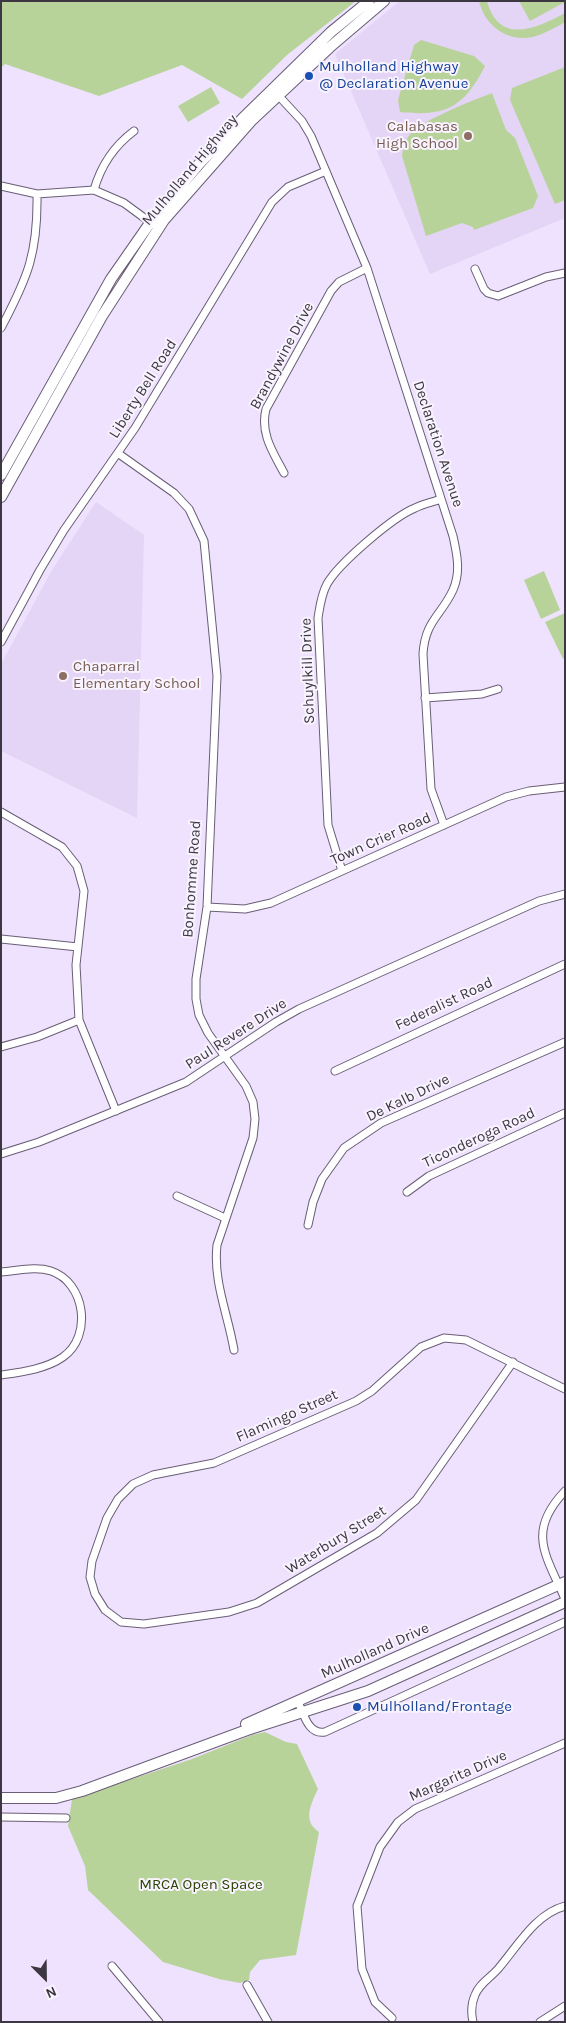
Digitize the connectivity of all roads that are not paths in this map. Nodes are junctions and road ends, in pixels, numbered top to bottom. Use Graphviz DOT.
graph roads {
  1 [pos="369,1"];
  2 [pos="384,1"];
  3 [pos="275,93"];
  4 [pos="134,131"];
  5 [pos="326,171"];
  6 [pos="1,186"];
  7 [pos="94,190"];
  8 [pos="37,194"];
  9 [pos="154,226"];
  10 [pos="366,268"];
  11 [pos="475,269"];
  12 [pos="565,273"];
  13 [pos="1,328"];
  14 [pos="119,454"];
  15 [pos="284,473"];
  16 [pos="1,475"];
  17 [pos="1,497"];
  18 [pos="441,499"];
  19 [pos="1,642"];
  20 [pos="498,689"];
  21 [pos="426,698"];
  22 [pos="565,787"];
  23 [pos="1,812"];
  24 [pos="444,825"];
  25 [pos="342,871"];
  26 [pos="565,894"];
  27 [pos="207,907"];
  28 [pos="1,939"];
  29 [pos="78,946"];
  30 [pos="565,964"];
  31 [pos="79,1020"];
  32 [pos="565,1042"];
  33 [pos="1,1047"];
  34 [pos="225,1057"];
  35 [pos="335,1070"];
  36 [pos="116,1111"];
  37 [pos="565,1113"];
  38 [pos="1,1154"];
  39 [pos="407,1192"];
  40 [pos="177,1196"];
  41 [pos="225,1218"];
  42 [pos="308,1225"];
  43 [pos="1,1272"];
  44 [pos="234,1350"];
  45 [pos="513,1362"];
  46 [pos="1,1375"];
  47 [pos="565,1389"];
  48 [pos="565,1491"];
  49 [pos="562,1583"];
  50 [pos="565,1601"];
  51 [pos="106,1610"];
  52 [pos="565,1622"];
  53 [pos="298,1702"];
  54 [pos="303,1712"];
  55 [pos="565,1743"];
  56 [pos="198,1748"];
  57 [pos="1,1798"];
  58 [pos="1,1816"];
  59 [pos="66,1818"];
  60 [pos="565,1906"];
  61 [pos="112,1966"];
  62 [pos="247,1985"];
  63 [pos="565,2006"];
  64 [pos="392,2018"];
  65 [pos="159,2022"];
  66 [pos="268,2022"];
  67 [pos="473,2022"];
  68 [pos="540,2022"];
  1 -- 3 [label="main road, Mulholland Highway"];
  2 -- 3 [label="main road, Mulholland Highway"];
  3 -- 5 [label="street, Declaration Avenue"];
  3 -- 9 [label="main road, Mulholland Highway"];
  4 -- 7 [label="street"];
  5 -- 10 [label="street, Declaration Avenue"];
  5 -- 14 [label="street, Liberty Bell Road"];
  6 -- 8 [label="street"];
  7 -- 8 [label="street"];
  7 -- 9 [label="street"];
  8 -- 13 [label="street"];
  9 -- 16 [label="main road, Mulholland Highway"];
  9 -- 17 [label="main road, Mulholland Highway"];
  10 -- 15 [label="street, Brandywine Drive"];
  10 -- 18 [label="street, Declaration Avenue"];
  11 -- 12 [label="street"];
  14 -- 19 [label="street, Liberty Bell Road"];
  14 -- 27 [label="street, Bonhomme Road"];
  18 -- 21 [label="street, Declaration Avenue"];
  18 -- 25 [label="street, Schuylkill Drive"];
  20 -- 21 [label="street"];
  21 -- 24 [label="street, Declaration Avenue"];
  22 -- 24 [label="street, Town Crier Road"];
  23 -- 29 [label="street"];
  24 -- 25 [label="street, Town Crier Road"];
  25 -- 27 [label="street, Town Crier Road"];
  26 -- 34 [label="street, Paul Revere Drive"];
  27 -- 34 [label="street, Bonhomme Road"];
  28 -- 29 [label="street"];
  29 -- 31 [label="street"];
  30 -- 35 [label="street, Federalist Road"];
  31 -- 33 [label="street"];
  31 -- 36 [label="street"];
  32 -- 42 [label="street, De Kalb Drive"];
  34 -- 36 [label="street, Paul Revere Drive"];
  34 -- 41 [label="street, Bonhomme Road"];
  36 -- 38 [label="street, Paul Revere Drive"];
  37 -- 39 [label="street, Ticonderoga Road"];
  40 -- 41 [label="street"];
  41 -- 44 [label="street, Bonhomme Road"];
  43 -- 46 [label="street"];
  45 -- 47 [label="street, Flamingo Street"];
  45 -- 51 [label="street, Waterbury Street"];
  45 -- 51 [label="street, Flamingo Street"];
  48 -- 49 [label="street"];
  49 -- 50 [label="street"];
  49 -- 53 [label="main road, Mulholland Drive"];
  50 -- 54 [label="main road, Mulholland Drive"];
  52 -- 54 [label="street"];
  53 -- 54 [label="street"];
  53 -- 56 [label="main road, Mulholland Drive"];
  54 -- 56 [label="main road, Mulholland Drive"];
  55 -- 64 [label="street, Margarita Drive"];
  56 -- 57 [label="main road, Mulholland Drive"];
  58 -- 59 [label="street"];
  60 -- 67 [label="street"];
  61 -- 65 [label="street"];
  62 -- 66 [label="street"];
  63 -- 68 [label="street"];
}
